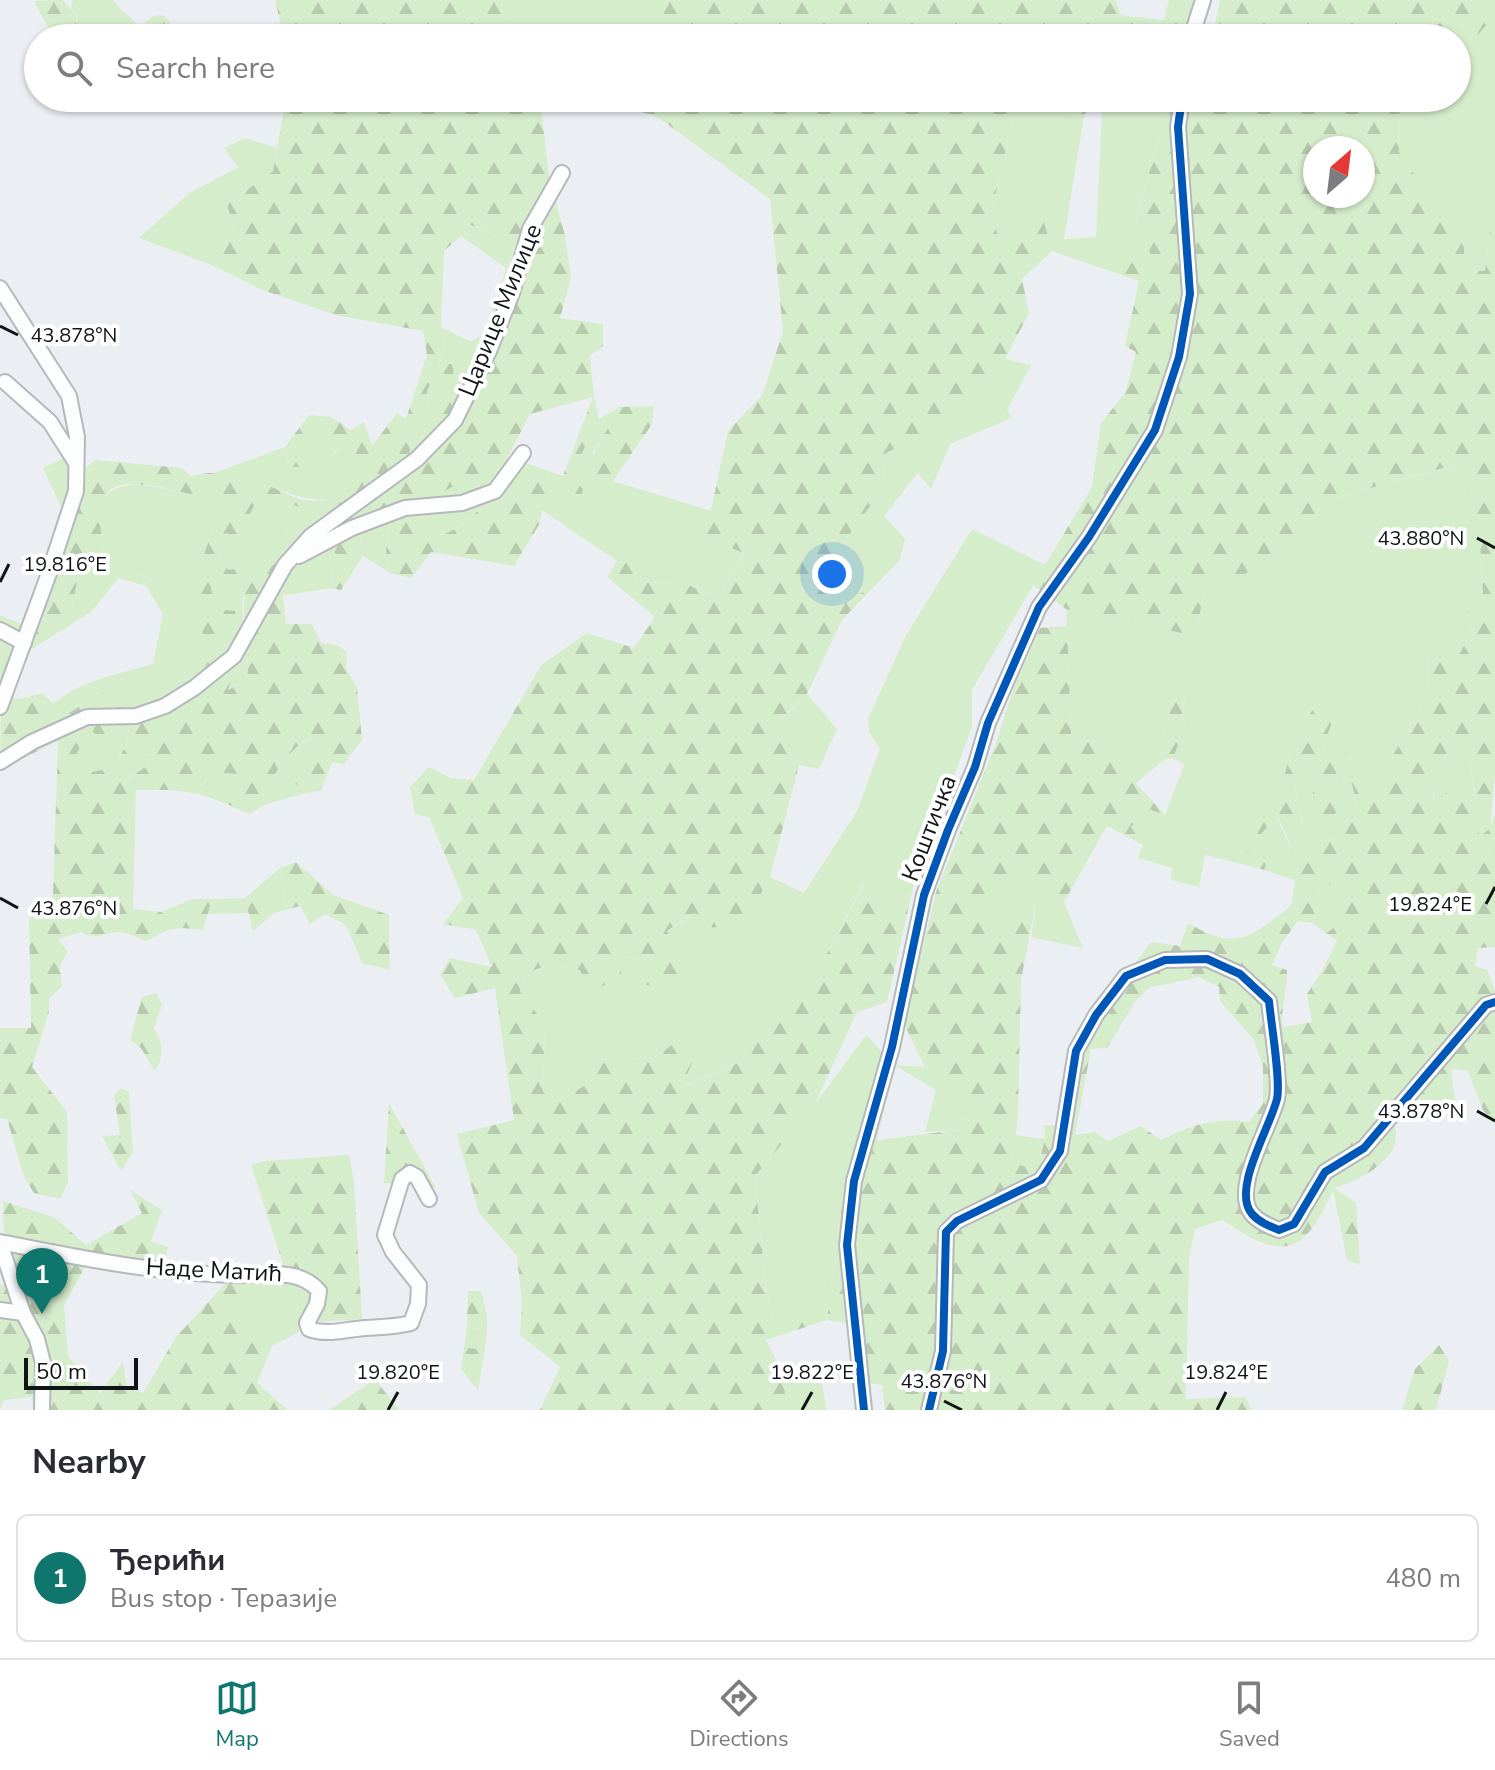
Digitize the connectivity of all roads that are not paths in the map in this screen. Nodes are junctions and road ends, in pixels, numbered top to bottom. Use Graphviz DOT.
graph roads {
  1 [pos="1203,0"];
  2 [pos="1195,24"];
  3 [pos="1180,112"];
  4 [pos="562,173"];
  5 [pos="0,288"];
  6 [pos="5,382"];
  7 [pos="523,453"];
  8 [pos="76,463"];
  9 [pos="285,565"];
  10 [pos="0,630"];
  11 [pos="24,643"];
  12 [pos="0,707"];
  13 [pos="0,762"];
  14 [pos="1495,1002"];
  15 [pos="429,1199"];
  16 [pos="0,1243"];
  17 [pos="0,1310"];
  18 [pos="23,1313"];
  19 [pos="42,1410"];
  20 [pos="864,1410"];
  21 [pos="929,1410"];
  1 -- 2 [label="street"];
  3 -- 20 [label="street, Коштичка"];
  4 -- 9 [label="street, Царице Милице"];
  5 -- 8 [label="street"];
  6 -- 8 [label="street"];
  7 -- 9 [label="street"];
  8 -- 11 [label="street"];
  9 -- 13 [label="street, Царице Милице"];
  10 -- 11 [label="street"];
  11 -- 12 [label="street"];
  14 -- 21 [label="street"];
  15 -- 16 [label="street, Наде Матић"];
  16 -- 18 [label="street"];
  17 -- 18 [label="street"];
  18 -- 19 [label="street"];
}
